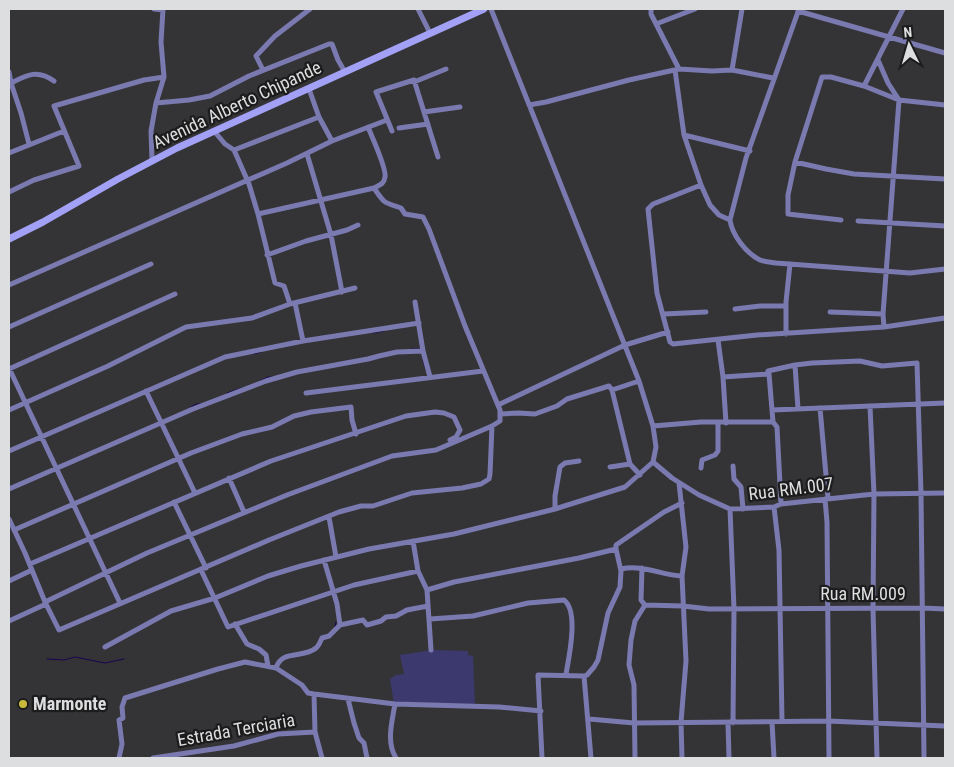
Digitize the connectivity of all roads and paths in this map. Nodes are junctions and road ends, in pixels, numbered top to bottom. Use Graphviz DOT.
graph roads {
  1 [pos="154,9"];
  2 [pos="164,9"];
  3 [pos="310,9"];
  4 [pos="418,9"];
  5 [pos="483,9"];
  6 [pos="491,9"];
  7 [pos="650,9"];
  8 [pos="695,9"];
  9 [pos="742,9"];
  10 [pos="903,9"];
  11 [pos="799,10"];
  12 [pos="656,24"];
  13 [pos="430,33"];
  14 [pos="890,38"];
  15 [pos="945,53"];
  16 [pos="878,60"];
  17 [pos="446,69"];
  18 [pos="677,69"];
  19 [pos="263,70"];
  20 [pos="732,70"];
  21 [pos="9,72"];
  22 [pos="345,72"];
  23 [pos="164,78"];
  24 [pos="774,78"];
  25 [pos="54,81"];
  26 [pos="414,82"];
  27 [pos="10,84"];
  28 [pos="864,86"];
  29 [pos="310,89"];
  30 [pos="900,100"];
  31 [pos="156,103"];
  32 [pos="529,105"];
  33 [pos="945,105"];
  34 [pos="460,107"];
  35 [pos="424,112"];
  36 [pos="320,117"];
  37 [pos="387,120"];
  38 [pos="428,124"];
  39 [pos="368,127"];
  40 [pos="399,128"];
  41 [pos="64,131"];
  42 [pos="392,131"];
  43 [pos="214,132"];
  44 [pos="684,135"];
  45 [pos="332,141"];
  46 [pos="29,144"];
  47 [pos="234,150"];
  48 [pos="750,151"];
  49 [pos="9,153"];
  50 [pos="307,154"];
  51 [pos="438,157"];
  52 [pos="152,160"];
  53 [pos="795,162"];
  54 [pos="893,176"];
  55 [pos="945,179"];
  56 [pos="247,181"];
  57 [pos="701,185"];
  58 [pos="374,188"];
  59 [pos="9,192"];
  60 [pos="321,200"];
  61 [pos="258,214"];
  62 [pos="730,220"];
  63 [pos="841,220"];
  64 [pos="858,221"];
  65 [pos="891,223"];
  66 [pos="358,225"];
  67 [pos="945,226"];
  68 [pos="331,235"];
  69 [pos="9,239"];
  70 [pos="267,255"];
  71 [pos="152,264"];
  72 [pos="790,264"];
  73 [pos="945,269"];
  74 [pos="888,272"];
  75 [pos="9,285"];
  76 [pos="355,288"];
  77 [pos="342,292"];
  78 [pos="175,294"];
  79 [pos="416,302"];
  80 [pos="293,304"];
  81 [pos="786,306"];
  82 [pos="735,309"];
  83 [pos="706,312"];
  84 [pos="830,312"];
  85 [pos="664,314"];
  86 [pos="884,314"];
  87 [pos="945,318"];
  88 [pos="419,323"];
  89 [pos="9,327"];
  90 [pos="884,327"];
  91 [pos="668,332"];
  92 [pos="786,334"];
  93 [pos="718,340"];
  94 [pos="303,341"];
  95 [pos="625,345"];
  96 [pos="423,351"];
  97 [pos="795,365"];
  98 [pos="9,368"];
  99 [pos="483,371"];
  100 [pos="769,374"];
  101 [pos="430,377"];
  102 [pos="724,377"];
  103 [pos="639,381"];
  104 [pos="612,390"];
  105 [pos="146,391"];
  106 [pos="306,393"];
  107 [pos="25,402"];
  108 [pos="945,403"];
  109 [pos="918,404"];
  110 [pos="498,405"];
  111 [pos="870,406"];
  112 [pos="820,408"];
  113 [pos="798,409"];
  114 [pos="9,410"];
  115 [pos="772,410"];
  116 [pos="501,414"];
  117 [pos="773,422"];
  118 [pos="162,423"];
  119 [pos="718,423"];
  120 [pos="726,423"];
  121 [pos="492,426"];
  122 [pos="654,426"];
  123 [pos="356,434"];
  124 [pos="41,437"];
  125 [pos="443,447"];
  126 [pos="9,451"];
  127 [pos="179,458"];
  128 [pos="579,461"];
  129 [pos="653,462"];
  130 [pos="630,464"];
  131 [pos="733,466"];
  132 [pos="610,467"];
  133 [pos="700,468"];
  134 [pos="57,469"];
  135 [pos="640,475"];
  136 [pos="230,478"];
  137 [pos="679,483"];
  138 [pos="9,489"];
  139 [pos="195,493"];
  140 [pos="921,493"];
  141 [pos="945,493"];
  142 [pos="874,494"];
  143 [pos="827,499"];
  144 [pos="174,502"];
  145 [pos="682,503"];
  146 [pos="782,504"];
  147 [pos="74,505"];
  148 [pos="774,507"];
  149 [pos="730,509"];
  150 [pos="742,509"];
  151 [pos="555,510"];
  152 [pos="244,512"];
  153 [pos="329,516"];
  154 [pos="9,519"];
  155 [pos="14,530"];
  156 [pos="191,534"];
  157 [pos="90,537"];
  158 [pos="412,541"];
  159 [pos="616,549"];
  160 [pos="336,557"];
  161 [pos="324,560"];
  162 [pos="30,564"];
  163 [pos="642,568"];
  164 [pos="203,569"];
  165 [pos="621,569"];
  166 [pos="32,570"];
  167 [pos="106,572"];
  168 [pos="418,572"];
  169 [pos="682,576"];
  170 [pos="9,581"];
  171 [pos="427,590"];
  172 [pos="333,592"];
  173 [pos="215,598"];
  174 [pos="45,603"];
  175 [pos="120,603"];
  176 [pos="645,605"];
  177 [pos="428,606"];
  178 [pos="683,606"];
  179 [pos="780,608"];
  180 [pos="923,608"];
  181 [pos="734,609"];
  182 [pos="827,609"];
  183 [pos="874,609"];
  184 [pos="945,609"];
  185 [pos="430,619"];
  186 [pos="9,621"];
  187 [pos="235,624"];
  188 [pos="340,625"];
  189 [pos="104,647"];
  190 [pos="431,650"];
  191 [pos="268,666"];
  192 [pos="276,668"];
  193 [pos="566,674"];
  194 [pos="584,676"];
  195 [pos="314,694"];
  196 [pos="348,699"];
  197 [pos="395,704"];
  198 [pos="541,711"];
  199 [pos="589,719"];
  200 [pos="782,721"];
  201 [pos="828,721"];
  202 [pos="681,722"];
  203 [pos="772,722"];
  204 [pos="877,722"];
  205 [pos="634,723"];
  206 [pos="730,723"];
  207 [pos="924,725"];
  208 [pos="945,726"];
  209 [pos="315,732"];
  210 [pos="119,758"];
  211 [pos="153,758"];
  212 [pos="322,758"];
  213 [pos="367,758"];
  214 [pos="396,758"];
  215 [pos="542,758"];
  216 [pos="591,758"];
  217 [pos="635,758"];
  218 [pos="682,758"];
  219 [pos="729,758"];
  220 [pos="774,758"];
  221 [pos="829,758"];
  222 [pos="876,758"];
  223 [pos="924,758"];
  1 -- 2 [label="street"];
  2 -- 23 [label="street"];
  3 -- 19 [label="street"];
  4 -- 13 [label="street"];
  5 -- 13 [label="main road, Avenida Alberto Chipande"];
  6 -- 32 [label="street"];
  7 -- 12 [label="street"];
  8 -- 12 [label="street"];
  9 -- 20 [label="street"];
  10 -- 14 [label="street"];
  11 -- 14 [label="street"];
  11 -- 24 [label="street"];
  12 -- 18 [label="street"];
  13 -- 22 [label="main road, Avenida Alberto Chipande"];
  14 -- 15 [label="street"];
  14 -- 16 [label="street"];
  16 -- 28 [label="street"];
  16 -- 30 [label="street"];
  17 -- 26 [label="street"];
  18 -- 20 [label="street"];
  18 -- 32 [label="street"];
  18 -- 44 [label="street"];
  19 -- 22 [label="street"];
  19 -- 31 [label="street"];
  20 -- 24 [label="street"];
  21 -- 27 [label="street"];
  22 -- 29 [label="main road, Avenida Alberto Chipande"];
  23 -- 31 [label="street"];
  23 -- 41 [label="street"];
  24 -- 48 [label="street"];
  25 -- 27 [label="street"];
  26 -- 35 [label="street"];
  26 -- 37 [label="street"];
  27 -- 46 [label="street"];
  28 -- 30 [label="street"];
  28 -- 53 [label="street"];
  29 -- 36 [label="street"];
  29 -- 43 [label="main road, Avenida Alberto Chipande"];
  30 -- 33 [label="street"];
  30 -- 54 [label="street"];
  31 -- 52 [label="street"];
  32 -- 95 [label="street"];
  34 -- 35 [label="street"];
  35 -- 38 [label="street"];
  36 -- 45 [label="street"];
  36 -- 47 [label="street"];
  37 -- 39 [label="street"];
  37 -- 42 [label="street"];
  38 -- 40 [label="street"];
  38 -- 51 [label="street"];
  39 -- 45 [label="street"];
  39 -- 58 [label="street"];
  41 -- 46 [label="street"];
  41 -- 59 [label="street"];
  43 -- 47 [label="street"];
  43 -- 52 [label="main road, Avenida Alberto Chipande"];
  44 -- 48 [label="street"];
  44 -- 57 [label="street"];
  45 -- 50 [label="street"];
  46 -- 49 [label="street"];
  47 -- 56 [label="street"];
  48 -- 62 [label="street"];
  50 -- 56 [label="street"];
  50 -- 60 [label="street"];
  52 -- 69 [label="main road, Avenida Alberto Chipande"];
  53 -- 54 [label="street"];
  53 -- 63 [label="street"];
  54 -- 55 [label="street"];
  54 -- 65 [label="street"];
  56 -- 61 [label="street"];
  56 -- 75 [label="street"];
  57 -- 62 [label="street"];
  57 -- 85 [label="street"];
  58 -- 60 [label="street"];
  58 -- 99 [label="street"];
  60 -- 61 [label="street"];
  60 -- 68 [label="street"];
  61 -- 70 [label="street"];
  62 -- 72 [label="street"];
  64 -- 65 [label="street"];
  65 -- 67 [label="street"];
  65 -- 74 [label="street"];
  66 -- 68 [label="street"];
  68 -- 70 [label="street"];
  68 -- 77 [label="street"];
  70 -- 80 [label="street"];
  71 -- 89 [label="street"];
  72 -- 74 [label="street"];
  72 -- 81 [label="street"];
  73 -- 74 [label="street"];
  74 -- 86 [label="street"];
  76 -- 77 [label="street"];
  77 -- 80 [label="street"];
  78 -- 98 [label="street"];
  79 -- 88 [label="street"];
  80 -- 94 [label="street"];
  80 -- 107 [label="street"];
  81 -- 82 [label="street"];
  81 -- 92 [label="street"];
  83 -- 85 [label="street"];
  84 -- 86 [label="street"];
  85 -- 91 [label="street"];
  86 -- 90 [label="street"];
  87 -- 90 [label="street"];
  88 -- 94 [label="street"];
  88 -- 96 [label="street"];
  90 -- 92 [label="street"];
  91 -- 93 [label="street"];
  91 -- 95 [label="street"];
  92 -- 93 [label="street"];
  93 -- 102 [label="street"];
  94 -- 105 [label="street"];
  95 -- 103 [label="street"];
  95 -- 110 [label="street"];
  96 -- 101 [label="street"];
  96 -- 118 [label="street"];
  97 -- 100 [label="street"];
  97 -- 109 [label="street"];
  97 -- 113 [label="street"];
  98 -- 107 [label="street"];
  99 -- 101 [label="street"];
  99 -- 110 [label="street"];
  100 -- 102 [label="street"];
  100 -- 115 [label="street"];
  101 -- 106 [label="street"];
  102 -- 120 [label="street"];
  103 -- 104 [label="street"];
  103 -- 122 [label="street"];
  104 -- 116 [label="street"];
  104 -- 130 [label="street"];
  105 -- 118 [label="street"];
  105 -- 124 [label="street"];
  107 -- 114 [label="street"];
  107 -- 124 [label="street"];
  108 -- 109 [label="street"];
  109 -- 111 [label="street"];
  109 -- 140 [label="street"];
  110 -- 116 [label="street"];
  111 -- 112 [label="street"];
  111 -- 142 [label="street"];
  112 -- 113 [label="street"];
  112 -- 143 [label="street"];
  113 -- 115 [label="street"];
  115 -- 117 [label="street"];
  116 -- 121 [label="street"];
  117 -- 120 [label="street"];
  117 -- 146 [label="street"];
  118 -- 127 [label="street"];
  118 -- 134 [label="street"];
  119 -- 120 [label="street"];
  119 -- 122 [label="street"];
  119 -- 133 [label="street"];
  121 -- 125 [label="street"];
  121 -- 153 [label="street"];
  122 -- 129 [label="street"];
  123 -- 125 [label="street"];
  123 -- 127 [label="street"];
  123 -- 136 [label="street"];
  124 -- 126 [label="street"];
  124 -- 134 [label="street"];
  125 -- 152 [label="street"];
  127 -- 139 [label="street"];
  127 -- 147 [label="street"];
  128 -- 151 [label="street"];
  129 -- 135 [label="street"];
  129 -- 137 [label="street, Rua RM.007"];
  130 -- 132 [label="street"];
  130 -- 135 [label="street"];
  131 -- 150 [label="street"];
  134 -- 138 [label="street"];
  134 -- 147 [label="street"];
  135 -- 151 [label="street"];
  136 -- 139 [label="street"];
  136 -- 152 [label="street"];
  137 -- 145 [label="street"];
  137 -- 149 [label="street, Rua RM.007"];
  139 -- 144 [label="street"];
  140 -- 141 [label="street, Rua RM.007"];
  140 -- 142 [label="street, Rua RM.007"];
  140 -- 180 [label="street"];
  142 -- 143 [label="street, Rua RM.007"];
  142 -- 183 [label="street"];
  143 -- 146 [label="street, Rua RM.007"];
  143 -- 182 [label="street"];
  144 -- 156 [label="street"];
  144 -- 157 [label="street"];
  145 -- 159 [label="street"];
  145 -- 169 [label="street"];
  146 -- 148 [label="street, Rua RM.007"];
  147 -- 155 [label="street"];
  147 -- 157 [label="street"];
  148 -- 150 [label="street, Rua RM.007"];
  148 -- 179 [label="street"];
  149 -- 150 [label="street, Rua RM.007"];
  149 -- 181 [label="street"];
  151 -- 158 [label="street"];
  152 -- 156 [label="street"];
  153 -- 160 [label="street"];
  153 -- 164 [label="street"];
  154 -- 155 [label="street"];
  155 -- 162 [label="street"];
  156 -- 164 [label="street"];
  156 -- 167 [label="street"];
  157 -- 162 [label="street"];
  157 -- 167 [label="street"];
  158 -- 160 [label="street"];
  158 -- 168 [label="street"];
  159 -- 165 [label="street"];
  159 -- 171 [label="street"];
  160 -- 161 [label="street"];
  161 -- 172 [label="street"];
  161 -- 173 [label="street"];
  162 -- 166 [label="street"];
  163 -- 165 [label="street"];
  163 -- 169 [label="street"];
  163 -- 176 [label="street"];
  164 -- 173 [label="street"];
  164 -- 175 [label="street"];
  165 -- 194 [label="street"];
  166 -- 170 [label="street"];
  166 -- 174 [label="street"];
  167 -- 174 [label="street"];
  167 -- 175 [label="street"];
  168 -- 171 [label="street"];
  168 -- 172 [label="street"];
  169 -- 178 [label="street"];
  171 -- 177 [label="street"];
  172 -- 187 [label="street"];
  172 -- 188 [label="street"];
  173 -- 187 [label="street"];
  173 -- 189 [label="street"];
  174 -- 175 [label="street"];
  174 -- 186 [label="street"];
  176 -- 178 [label="street, Rua RM.009"];
  176 -- 205 [label="street"];
  177 -- 185 [label="street"];
  177 -- 188 [label="street"];
  178 -- 181 [label="street, Rua RM.009"];
  178 -- 202 [label="street"];
  179 -- 181 [label="street, Rua RM.009"];
  179 -- 182 [label="street, Rua RM.009"];
  179 -- 200 [label="street"];
  180 -- 183 [label="street, Rua RM.009"];
  180 -- 184 [label="street, Rua RM.009"];
  180 -- 207 [label="street"];
  181 -- 206 [label="street"];
  182 -- 183 [label="street, Rua RM.009"];
  182 -- 201 [label="street"];
  183 -- 204 [label="street"];
  185 -- 190 [label="street"];
  185 -- 193 [label="street"];
  187 -- 191 [label="street"];
  188 -- 192 [label="street"];
  191 -- 192 [label="street"];
  191 -- 210 [label="street"];
  192 -- 195 [label="street"];
  193 -- 194 [label="street"];
  193 -- 198 [label="street"];
  194 -- 199 [label="street"];
  195 -- 196 [label="street"];
  195 -- 209 [label="street, Estrada Terciaria"];
  196 -- 197 [label="street"];
  196 -- 213 [label="street"];
  197 -- 198 [label="street"];
  197 -- 214 [label="street"];
  198 -- 215 [label="street"];
  199 -- 205 [label="street"];
  199 -- 216 [label="street"];
  200 -- 201 [label="street"];
  200 -- 203 [label="street"];
  201 -- 204 [label="street"];
  201 -- 221 [label="street"];
  202 -- 205 [label="street"];
  202 -- 206 [label="street"];
  202 -- 218 [label="street"];
  203 -- 206 [label="street"];
  203 -- 220 [label="street"];
  204 -- 207 [label="street"];
  204 -- 222 [label="street"];
  205 -- 217 [label="street"];
  206 -- 219 [label="street"];
  207 -- 208 [label="street"];
  207 -- 223 [label="street"];
  209 -- 211 [label="street, Estrada Terciaria"];
  209 -- 212 [label="street"];
}
